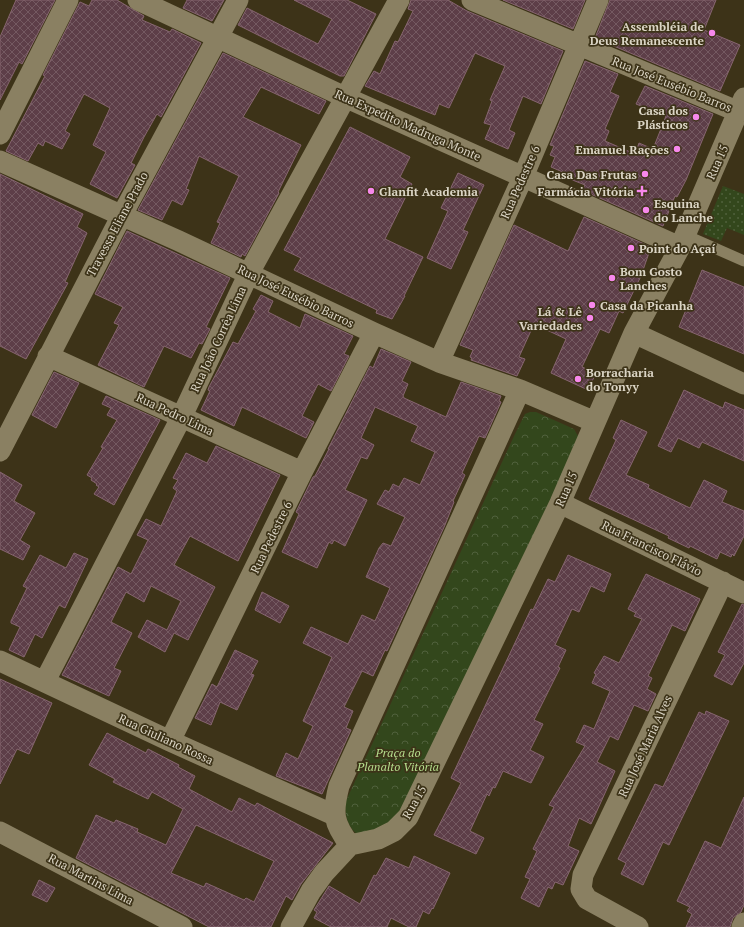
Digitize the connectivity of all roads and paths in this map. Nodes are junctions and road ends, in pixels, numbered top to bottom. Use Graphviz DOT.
graph roads {
  1 [pos="68,0"];
  2 [pos="138,0"];
  3 [pos="238,0"];
  4 [pos="399,0"];
  5 [pos="472,0"];
  6 [pos="598,0"];
  7 [pos="218,37"];
  8 [pos="580,46"];
  9 [pos="347,98"];
  10 [pos="741,105"];
  11 [pos="0,134"];
  12 [pos="0,161"];
  13 [pos="523,176"];
  14 [pos="122,215"];
  15 [pos="683,241"];
  16 [pos="744,261"];
  17 [pos="249,273"];
  18 [pos="374,333"];
  19 [pos="634,333"];
  20 [pos="48,356"];
  21 [pos="439,362"];
  22 [pos="744,384"];
  23 [pos="520,390"];
  24 [pos="182,416"];
  25 [pos="595,422"];
  26 [pos="0,451"];
  27 [pos="302,472"];
  28 [pos="560,503"];
  29 [pos="723,582"];
  30 [pos="744,592"];
  31 [pos="0,661"];
  32 [pos="45,681"];
  33 [pos="170,741"];
  34 [pos="334,815"];
  35 [pos="0,832"];
  36 [pos="350,845"];
  37 [pos="744,923"];
  38 [pos="182,927"];
  39 [pos="291,927"];
  40 [pos="638,927"];
  41 [pos="742,927"];
  1 -- 11 [label="street"];
  2 -- 7 [label="street, Rua Expedito Madruga Monte"];
  3 -- 7 [label="street, Travessa Eliane Prado"];
  4 -- 9 [label="street, Rua João Corrêa Lima"];
  5 -- 8 [label="street, Rua José Eusébio Barros"];
  6 -- 8 [label="street, Rua Pedestre 6"];
  7 -- 9 [label="street, Rua Expedito Madruga Monte"];
  7 -- 14 [label="street, Travessa Eliane Prado"];
  8 -- 10 [label="street, Rua José Eusébio Barros"];
  8 -- 13 [label="street, Rua Pedestre 6"];
  9 -- 13 [label="street, Rua Expedito Madruga Monte"];
  9 -- 17 [label="street, Rua João Corrêa Lima"];
  10 -- 15 [label="street, Rua 15"];
  12 -- 14 [label="street, Rua José Eusébio Barros"];
  13 -- 15 [label="street, Rua Expedito Madruga Monte"];
  13 -- 21 [label="street, Rua Pedestre 6"];
  14 -- 17 [label="street, Rua José Eusébio Barros"];
  14 -- 20 [label="street, Travessa Eliane Prado"];
  15 -- 16 [label="lane"];
  15 -- 19 [label="street, Rua 15"];
  17 -- 18 [label="street, Rua José Eusébio Barros"];
  17 -- 24 [label="street, Rua João Corrêa Lima"];
  18 -- 21 [label="street, Rua José Eusébio Barros"];
  18 -- 27 [label="street, Rua Pedestre 6"];
  19 -- 22 [label="street"];
  19 -- 25 [label="street, Rua 15"];
  20 -- 24 [label="street, Rua Pedro Lima"];
  20 -- 26 [label="street, Travessa Eliane Prado"];
  21 -- 23 [label="street, Rua José Eusébio Barros"];
  23 -- 25 [label="street, Rua José Eusébio Barros"];
  23 -- 34 [label="street"];
  24 -- 27 [label="street, Rua Pedro Lima"];
  24 -- 32 [label="street, Rua João Corrêa Lima"];
  25 -- 28 [label="street, Rua 15"];
  27 -- 33 [label="street, Rua Pedestre 6"];
  28 -- 29 [label="street, Rua Francisco Flávio"];
  28 -- 36 [label="street, Rua 15"];
  29 -- 30 [label="street, Rua Francisco Flávio"];
  29 -- 40 [label="street, Rua José Maria Alves"];
  31 -- 32 [label="street, Rua Giuliano Rossa"];
  32 -- 33 [label="street, Rua Giuliano Rossa"];
  33 -- 34 [label="street, Rua Giuliano Rossa"];
  34 -- 36 [label="street"];
  35 -- 38 [label="street, Rua Martins Lima"];
  36 -- 39 [label="street"];
  37 -- 41 [label="street"];
}
